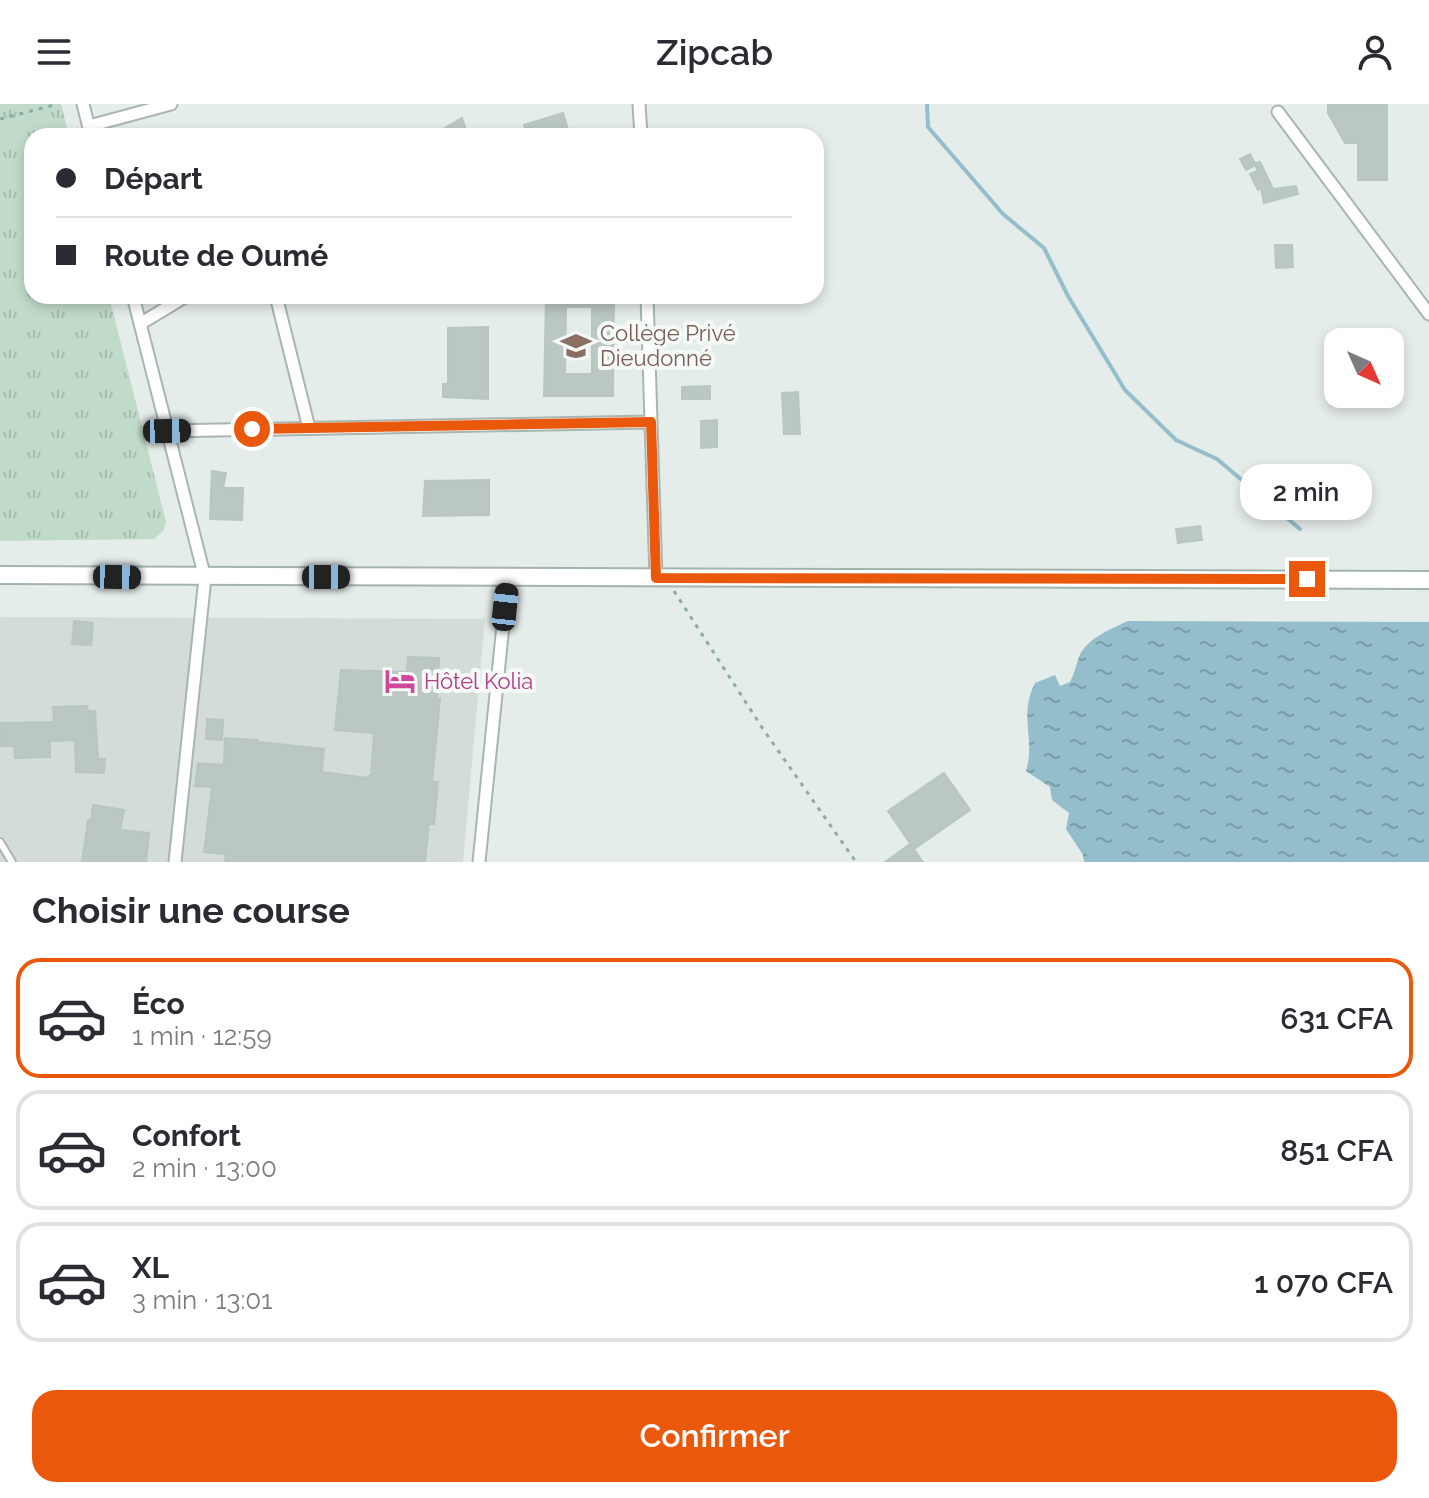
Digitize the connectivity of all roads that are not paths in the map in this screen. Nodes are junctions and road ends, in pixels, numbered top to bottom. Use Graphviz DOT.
graph roads {
  1 [pos="83,104"];
  2 [pos="171,104"];
  3 [pos="639,104"];
  4 [pos="1278,112"];
  5 [pos="89,128"];
  6 [pos="99,128"];
  7 [pos="640,128"];
  8 [pos="135,304"];
  9 [pos="173,304"];
  10 [pos="278,304"];
  11 [pos="647,304"];
  12 [pos="1429,314"];
  13 [pos="140,324"];
  14 [pos="651,422"];
  15 [pos="309,428"];
  16 [pos="167,431"];
  17 [pos="0,575"];
  18 [pos="508,576"];
  19 [pos="205,578"];
  20 [pos="661,578"];
  21 [pos="1429,580"];
  22 [pos="0,842"];
  23 [pos="12,862"];
  24 [pos="175,862"];
  25 [pos="479,862"];
  1 -- 5 [label="street"];
  2 -- 6 [label="street"];
  3 -- 7 [label="street"];
  4 -- 12 [label="street"];
  8 -- 13 [label="street"];
  9 -- 13 [label="street"];
  10 -- 15 [label="street"];
  11 -- 14 [label="street"];
  13 -- 16 [label="street"];
  14 -- 15 [label="street"];
  14 -- 20 [label="street"];
  15 -- 16 [label="street"];
  16 -- 19 [label="street"];
  17 -- 19 [label="main road"];
  18 -- 19 [label="main road"];
  18 -- 20 [label="main road"];
  18 -- 25 [label="street"];
  19 -- 24 [label="street"];
  20 -- 21 [label="main road"];
  22 -- 23 [label="lane"];
}
